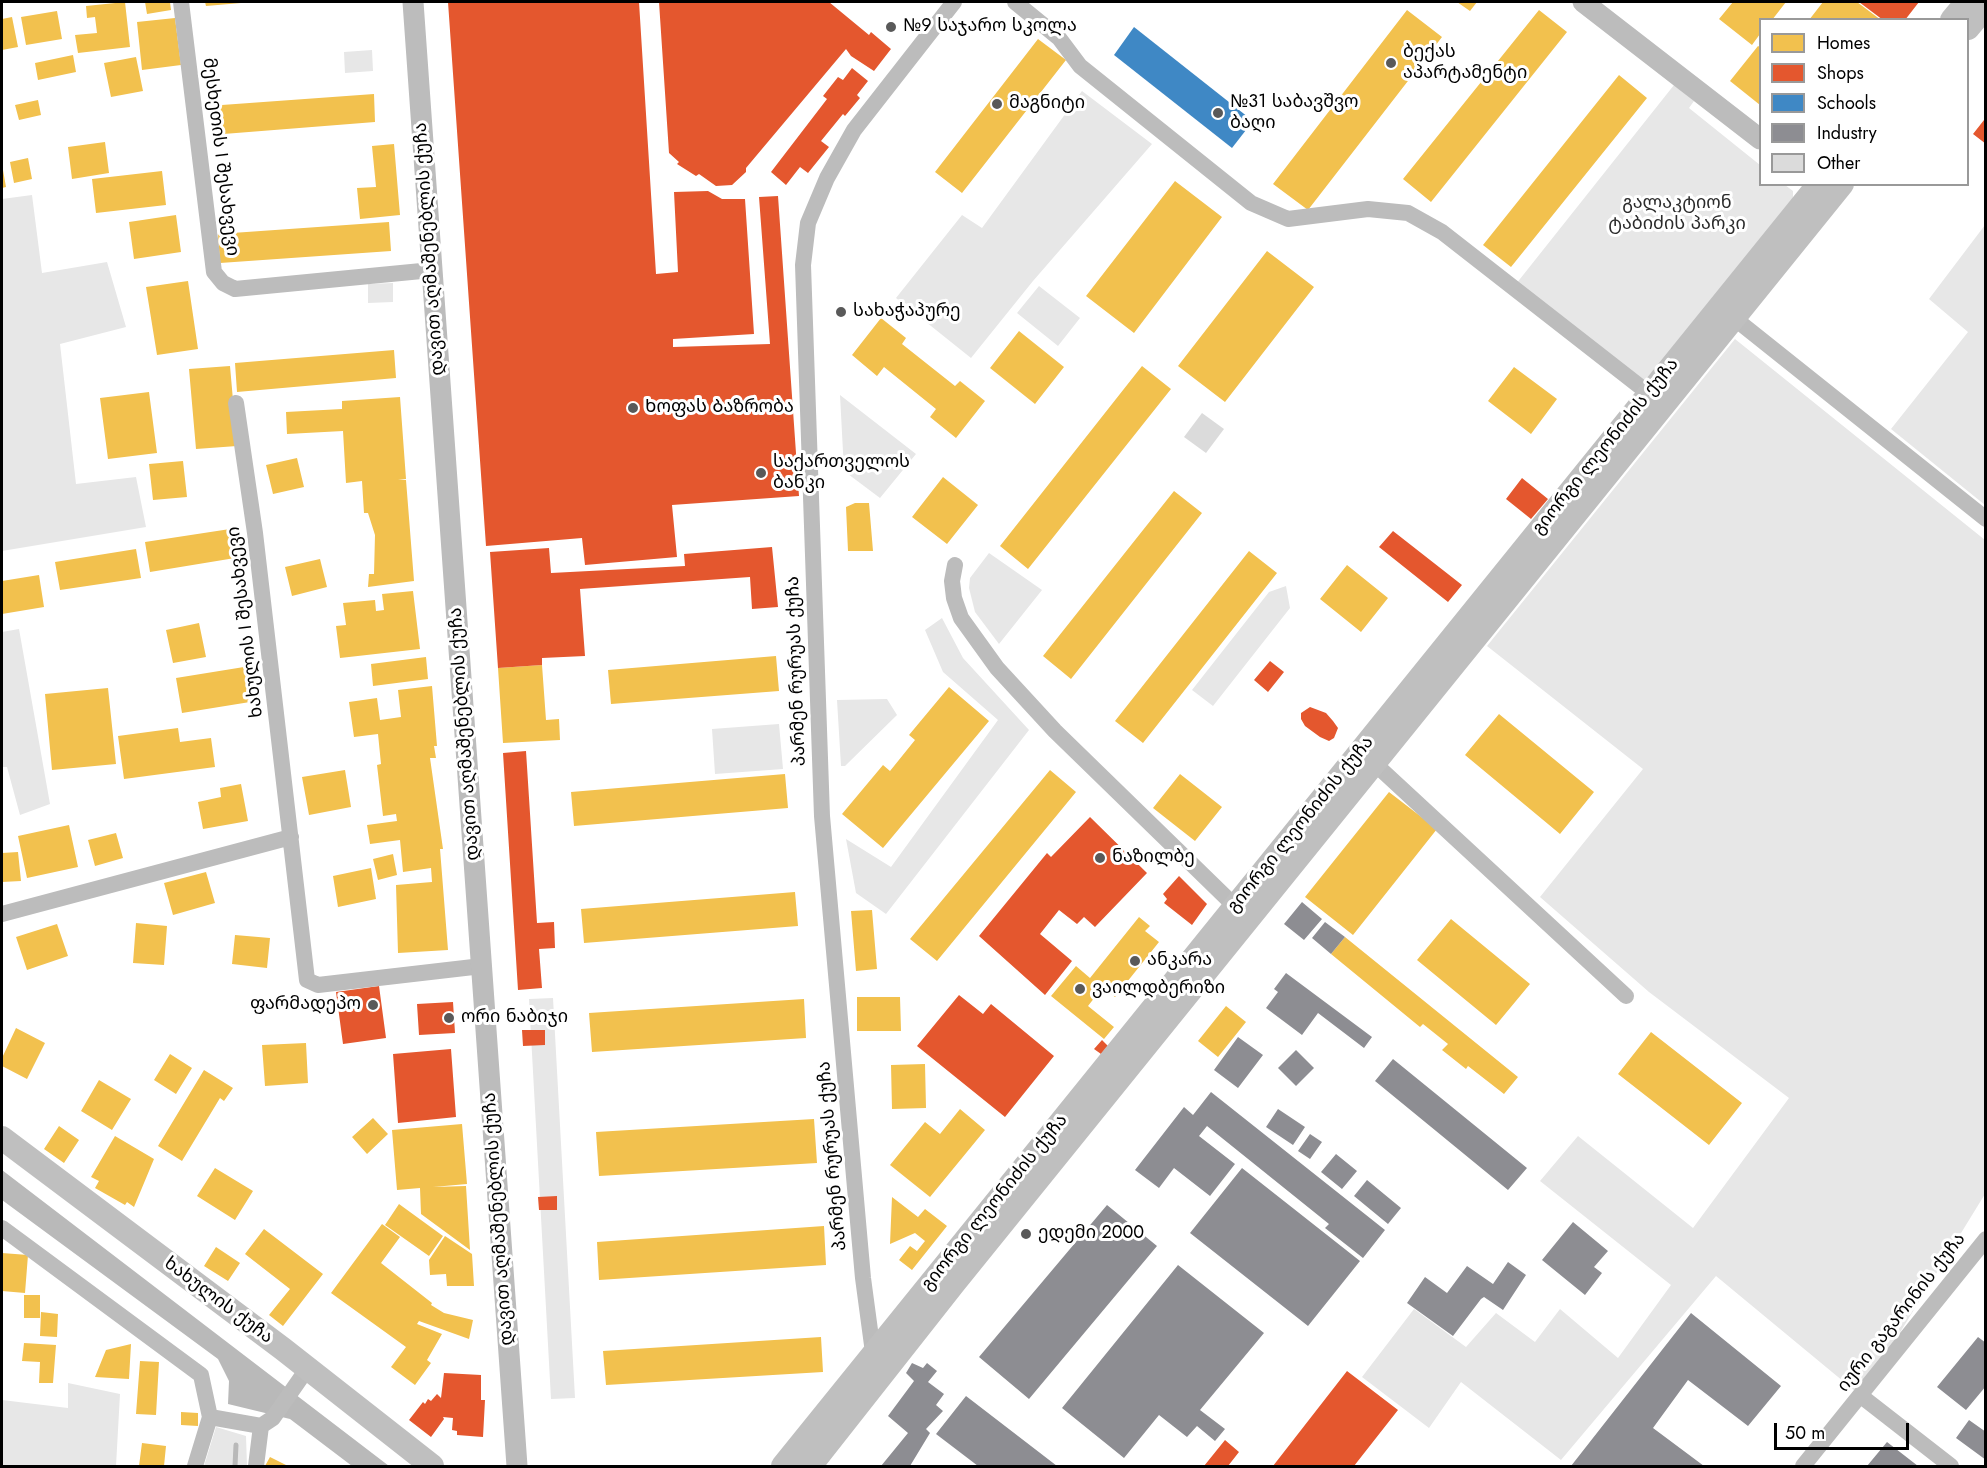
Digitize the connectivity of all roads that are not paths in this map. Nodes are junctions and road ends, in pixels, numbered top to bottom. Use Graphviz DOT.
graph roads {
  1 [pos="181,2"];
  2 [pos="413,2"];
  3 [pos="954,2"];
  4 [pos="1015,2"];
  5 [pos="1583,2"];
  6 [pos="1967,2"];
  7 [pos="1986,6"];
  8 [pos="1954,18"];
  9 [pos="1969,27"];
  10 [pos="1759,137"];
  11 [pos="1826,187"];
  12 [pos="432,270"];
  13 [pos="1734,318"];
  14 [pos="1657,399"];
  15 [pos="236,403"];
  16 [pos="1986,519"];
  17 [pos="955,565"];
  18 [pos="1374,763"];
  19 [pos="291,837"];
  20 [pos="1242,912"];
  21 [pos="2,914"];
  22 [pos="482,966"];
  23 [pos="1626,996"];
  24 [pos="2,1140"];
  25 [pos="2,1228"];
  26 [pos="1986,1239"];
  27 [pos="874,1354"];
  28 [pos="301,1378"];
  29 [pos="875,1382"];
  30 [pos="1861,1396"];
  31 [pos="210,1417"];
  32 [pos="267,1422"];
  33 [pos="195,1467"];
  34 [pos="256,1467"];
  35 [pos="432,1467"];
  36 [pos="517,1467"];
  37 [pos="783,1467"];
  38 [pos="810,1467"];
  39 [pos="1803,1467"];
  40 [pos="1951,1467"];
  1 -- 12 [label="street, მესხეთის I შესახვევი"];
  2 -- 12 [label="street, დავით აღმაშენებლის ქუჩა"];
  3 -- 27 [label="street, პარმენ რურუას ქუჩა"];
  4 -- 14 [label="street"];
  5 -- 10 [label="street"];
  6 -- 8 [label="main road"];
  7 -- 9 [label="main road"];
  11 -- 13 [label="main road, გიორგი ლეონიძის ქუჩა"];
  11 -- 14 [label="main road, გიორგი ლეონიძის ქუჩა"];
  12 -- 22 [label="street, დავით აღმაშენებლის ქუჩა"];
  13 -- 14 [label="main road, გიორგი ლეონიძის ქუჩა"];
  13 -- 16 [label="street"];
  14 -- 18 [label="main road, გიორგი ლეონიძის ქუჩა"];
  14 -- 20 [label="main road, გიორგი ლეონიძის ქუჩა"];
  15 -- 19 [label="street, ხახულის I შესახვევი"];
  17 -- 20 [label="street"];
  18 -- 20 [label="main road, გიორგი ლეონიძის ქუჩა"];
  18 -- 23 [label="street"];
  19 -- 21 [label="street"];
  19 -- 22 [label="street, ხახულის I შესახვევი"];
  20 -- 27 [label="main road, გიორგი ლეონიძის ქუჩა"];
  20 -- 29 [label="main road, გიორგი ლეონიძის ქუჩა"];
  22 -- 36 [label="street, დავით აღმაშენებლის ქუჩა"];
  24 -- 28 [label="main road, ხახულის ქუჩა"];
  25 -- 31 [label="street"];
  26 -- 30 [label="street, იური გაგარინის ქუჩა"];
  27 -- 29 [label="street, პარმენ რურუას ქუჩა"];
  27 -- 37 [label="main road, გიორგი ლეონიძის ქუჩა"];
  28 -- 32 [label="street"];
  28 -- 35 [label="main road, ხახულის ქუჩა"];
  29 -- 38 [label="main road, გიორგი ლეონიძის ქუჩა"];
  30 -- 39 [label="street, იური გაგარინის ქუჩა"];
  30 -- 40 [label="street"];
  31 -- 32 [label="street"];
  31 -- 33 [label="street"];
  32 -- 34 [label="street"];
}
